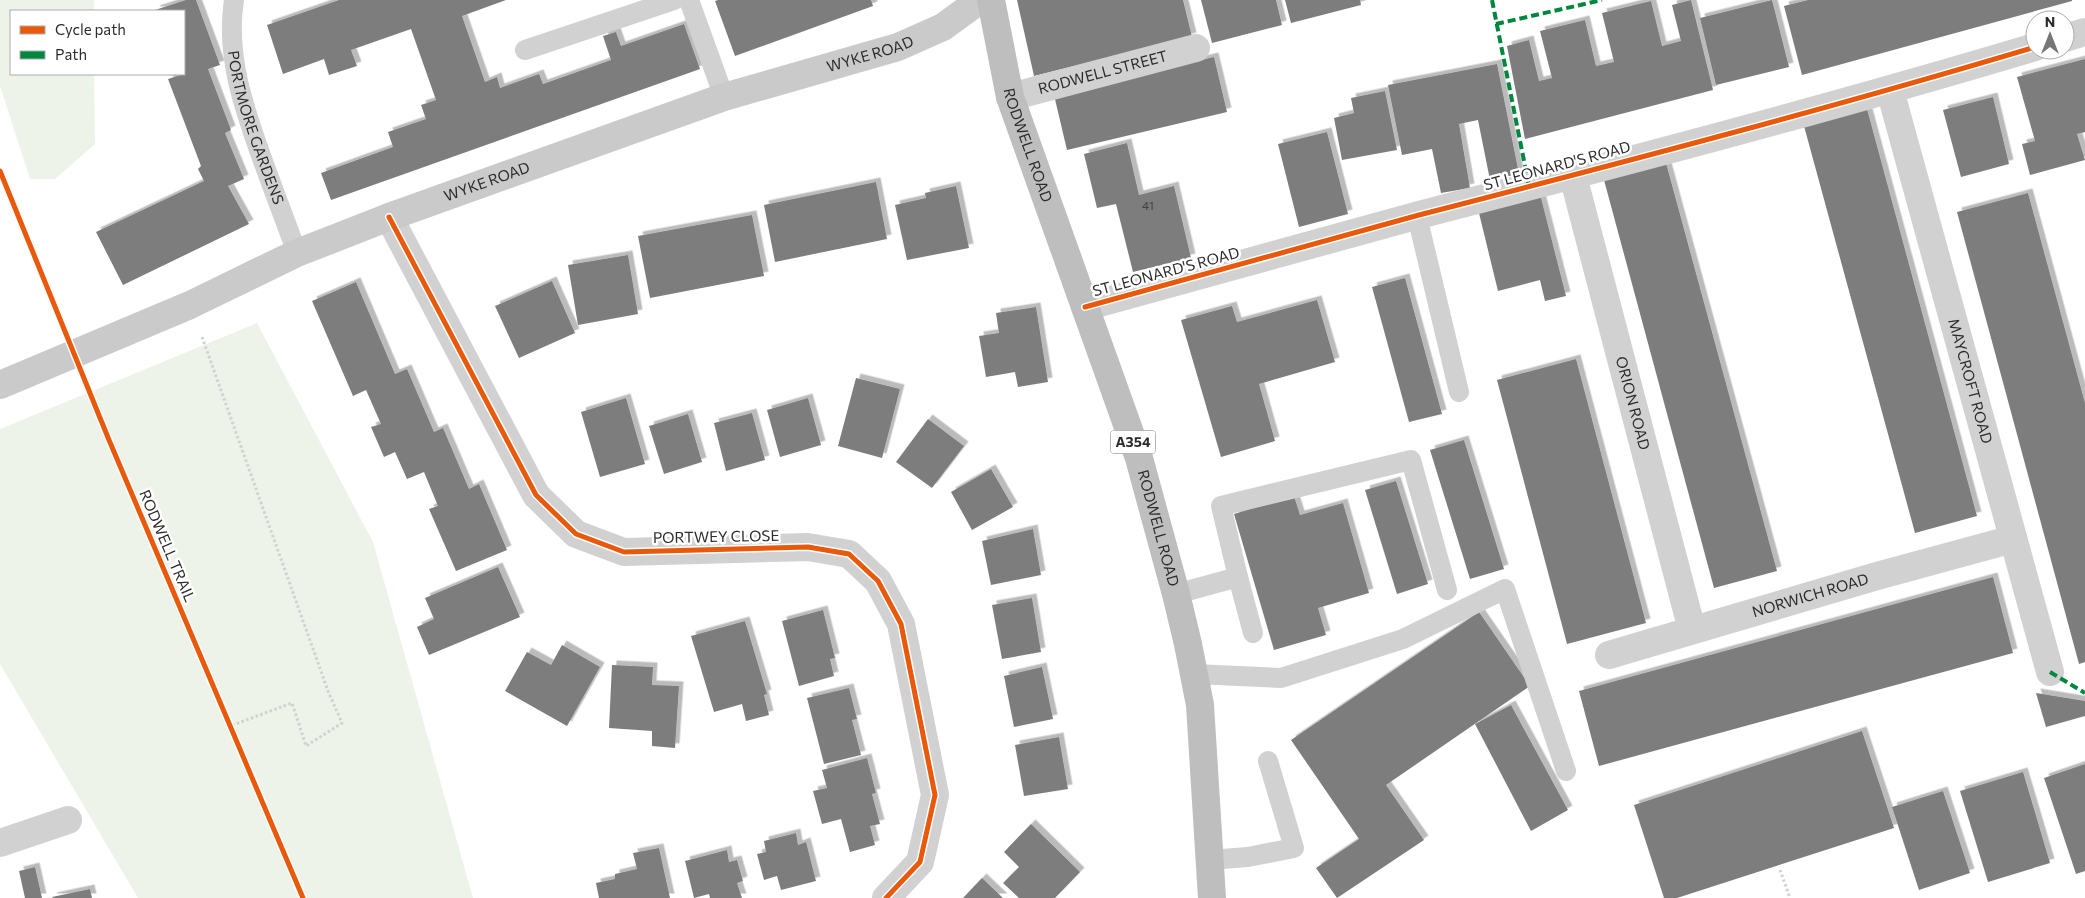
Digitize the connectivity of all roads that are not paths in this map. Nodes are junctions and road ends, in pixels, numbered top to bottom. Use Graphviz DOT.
graph roads {
  1 [pos="234,0"];
  2 [pos="674,0"];
  3 [pos="689,0"];
  4 [pos="980,0"];
  5 [pos="990,0"];
  6 [pos="1196,48"];
  7 [pos="525,50"];
  8 [pos="2025,50"];
  9 [pos="1890,90"];
  10 [pos="724,97"];
  11 [pos="1010,97"];
  12 [pos="1573,176"];
  13 [pos="1417,216"];
  14 [pos="389,217"];
  15 [pos="297,253"];
  16 [pos="1085,307"];
  17 [pos="0,385"];
  18 [pos="1459,392"];
  19 [pos="2013,540"];
  20 [pos="1238,577"];
  21 [pos="1447,590"];
  22 [pos="1176,594"];
  23 [pos="1692,630"];
  24 [pos="1253,633"];
  25 [pos="1609,655"];
  26 [pos="2050,672"];
  27 [pos="1194,674"];
  28 [pos="1268,761"];
  29 [pos="1566,771"];
  30 [pos="68,820"];
  31 [pos="0,843"];
  32 [pos="1209,860"];
  33 [pos="886,898"];
  34 [pos="1212,898"];
  1 -- 15 [label="lane, PORTMORE GARDENS"];
  2 -- 7 [label="lane"];
  3 -- 10 [label="lane"];
  4 -- 10 [label="main road, WYKE ROAD"];
  5 -- 11 [label="highway, RODWELL ROAD / A354"];
  6 -- 11 [label="street, RODWELL STREET"];
  8 -- 9 [label="street, ST LEONARD'S ROAD"];
  9 -- 12 [label="street, ST LEONARD'S ROAD"];
  9 -- 19 [label="street, MAYCROFT ROAD"];
  10 -- 14 [label="main road, WYKE ROAD"];
  11 -- 16 [label="highway, RODWELL ROAD / A354"];
  12 -- 13 [label="street, ST LEONARD'S ROAD"];
  12 -- 23 [label="street, ORION ROAD"];
  13 -- 16 [label="street, ST LEONARD'S ROAD"];
  13 -- 18 [label="lane"];
  14 -- 15 [label="main road, WYKE ROAD"];
  14 -- 33 [label="street, PORTWEY CLOSE"];
  15 -- 17 [label="main road, WYKE ROAD"];
  16 -- 22 [label="highway, RODWELL ROAD / A354"];
  19 -- 23 [label="street, NORWICH ROAD"];
  19 -- 26 [label="street, MAYCROFT ROAD"];
  20 -- 21 [label="lane"];
  20 -- 22 [label="lane"];
  20 -- 24 [label="lane"];
  22 -- 27 [label="highway, RODWELL ROAD / A354"];
  23 -- 25 [label="street, NORWICH ROAD"];
  27 -- 29 [label="lane"];
  27 -- 32 [label="highway, RODWELL ROAD / A354"];
  28 -- 32 [label="lane"];
  30 -- 31 [label="street"];
  32 -- 34 [label="highway, RODWELL ROAD / A354"];
}
